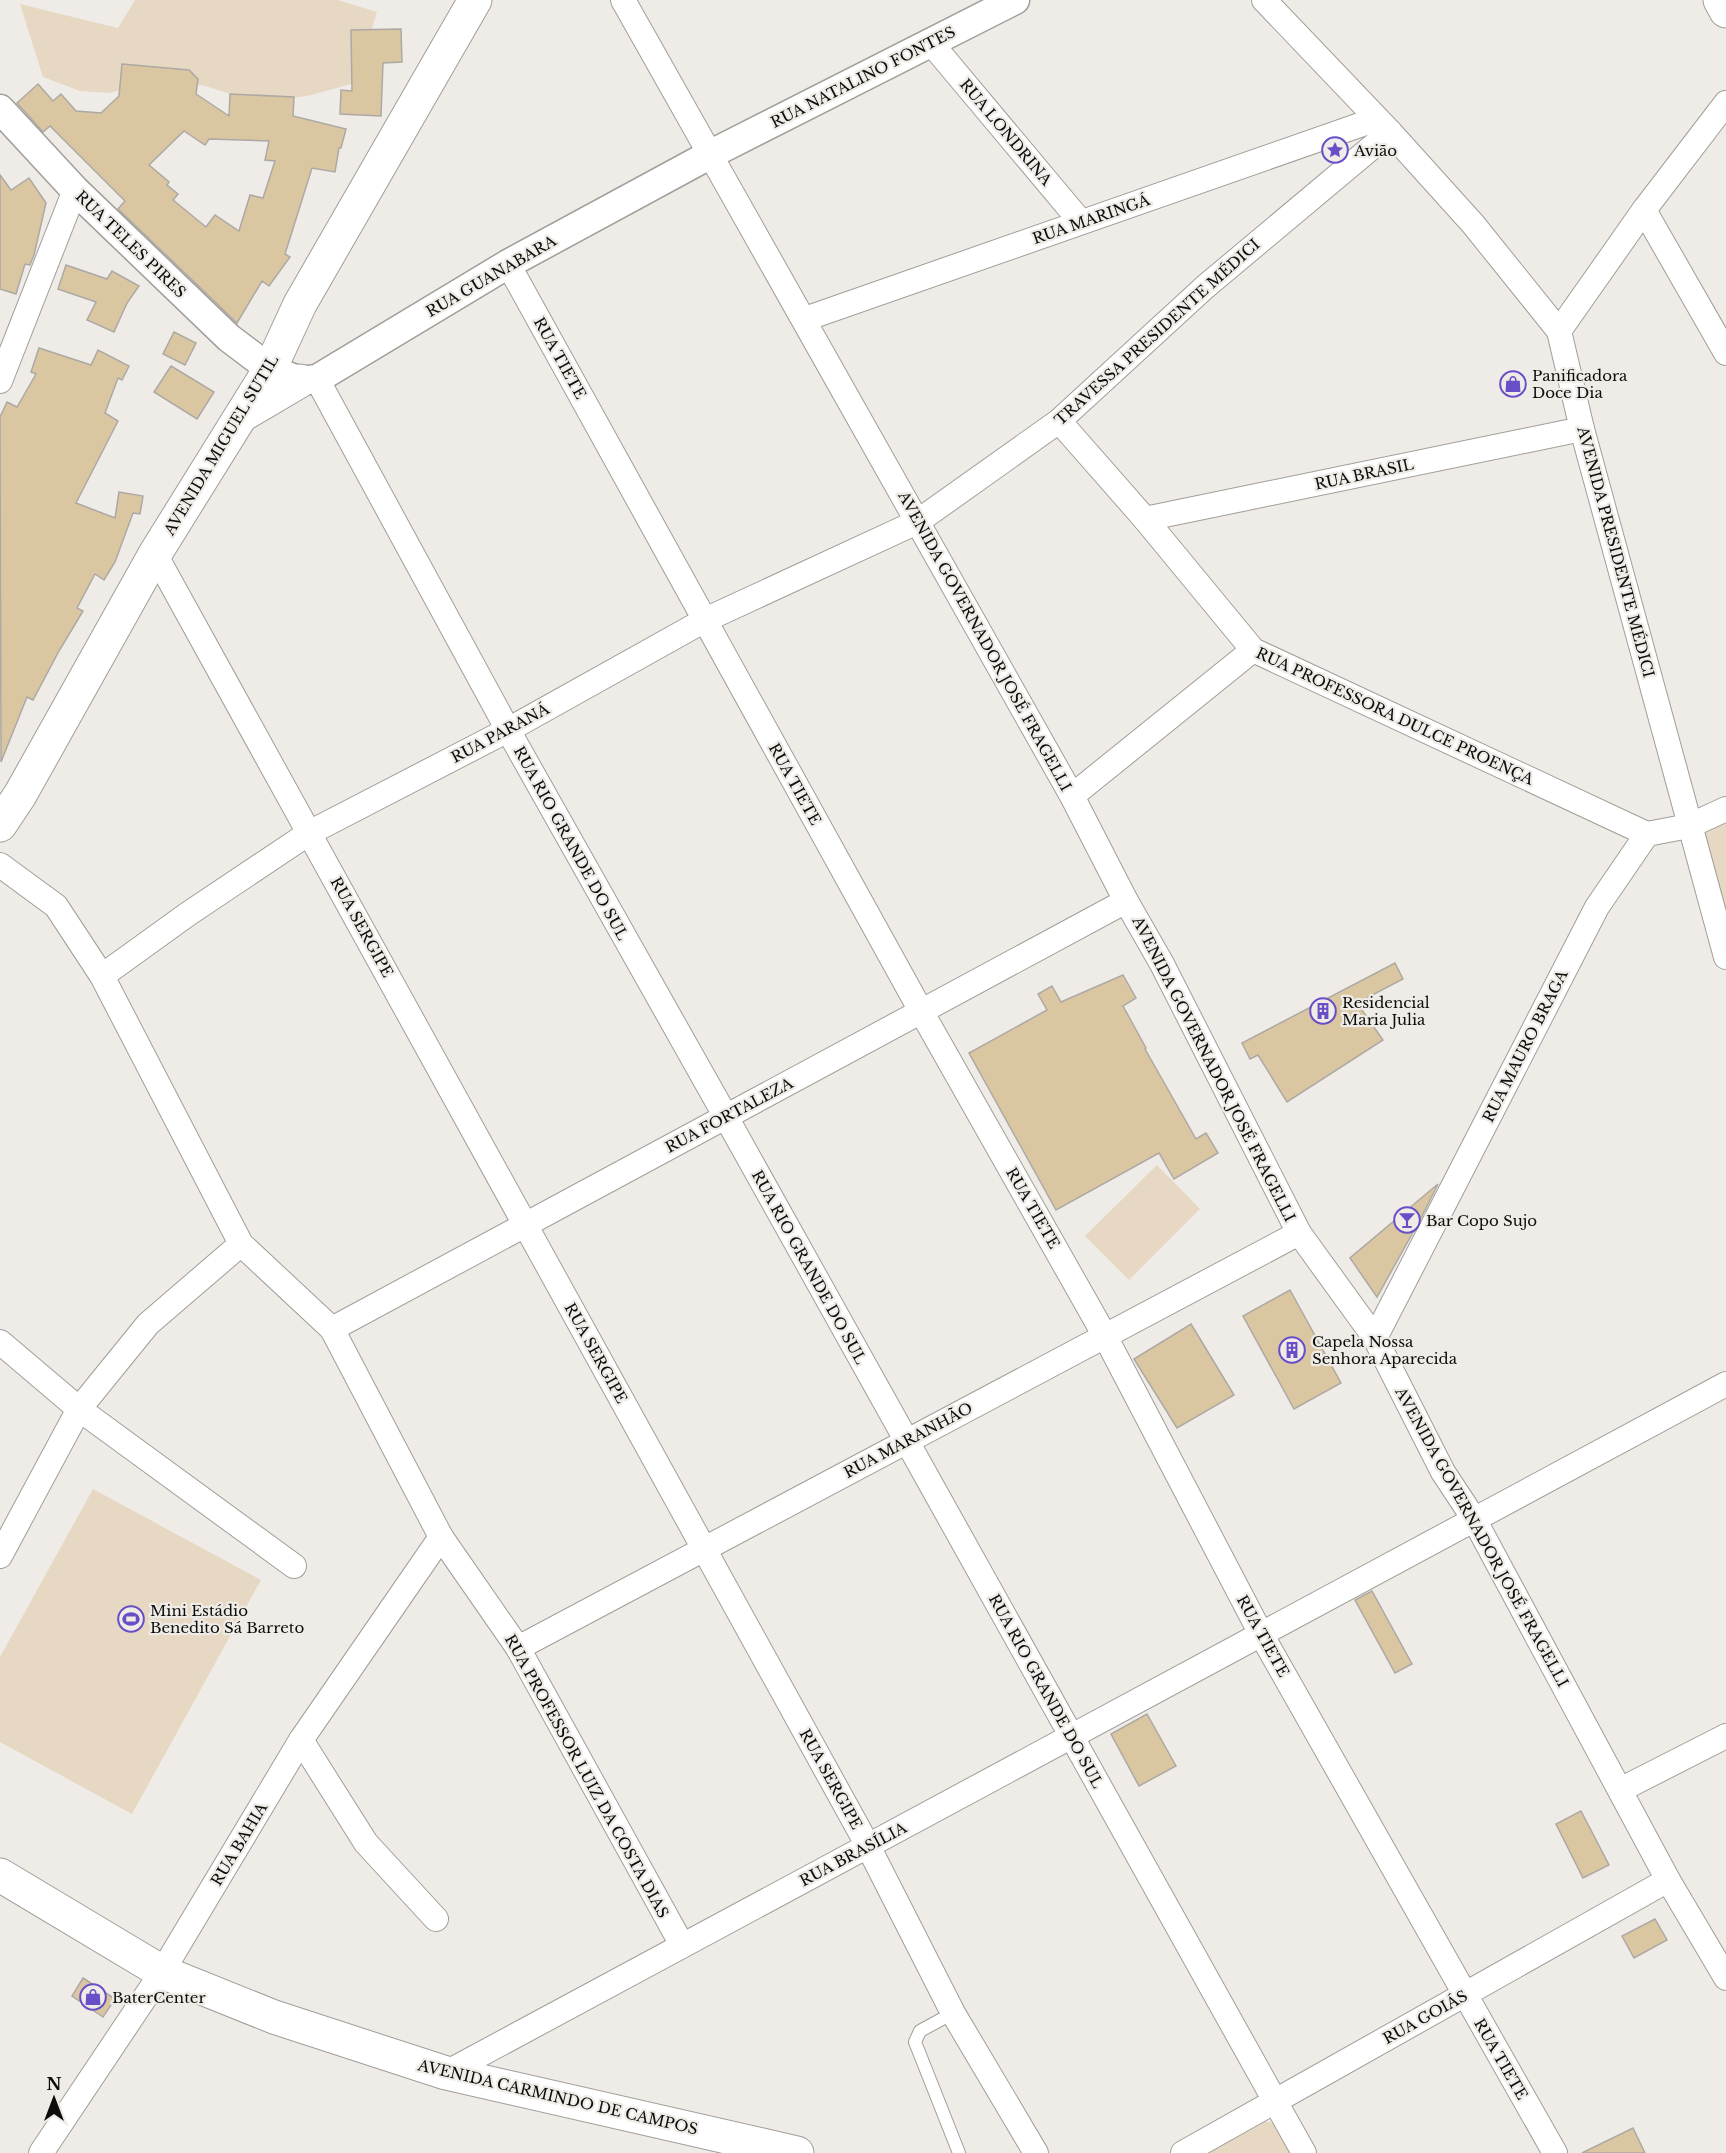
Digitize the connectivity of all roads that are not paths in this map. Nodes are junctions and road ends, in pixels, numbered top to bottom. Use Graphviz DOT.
graph roads {
  1 [pos="475,0"];
  2 [pos="623,0"];
  3 [pos="1015,0"];
  4 [pos="1264,0"];
  5 [pos="1720,0"];
  6 [pos="1726,11"];
  7 [pos="931,43"];
  8 [pos="1726,103"];
  9 [pos="0,109"];
  10 [pos="1384,126"];
  11 [pos="711,154"];
  12 [pos="75,190"];
  13 [pos="1644,210"];
  14 [pos="1081,222"];
  15 [pos="508,264"];
  16 [pos="805,319"];
  17 [pos="1559,331"];
  18 [pos="1726,353"];
  19 [pos="270,369"];
  20 [pos="309,380"];
  21 [pos="0,381"];
  22 [pos="240,417"];
  23 [pos="1059,421"];
  24 [pos="1582,429"];
  25 [pos="1145,519"];
  26 [pos="917,522"];
  27 [pos="155,554"];
  28 [pos="705,620"];
  29 [pos="1253,650"];
  30 [pos="508,730"];
  31 [pos="10,791"];
  32 [pos="1072,796"];
  33 [pos="1726,809"];
  34 [pos="0,825"];
  35 [pos="1689,826"];
  36 [pos="309,833"];
  37 [pos="1647,834"];
  38 [pos="0,865"];
  39 [pos="1126,901"];
  40 [pos="1725,947"];
  41 [pos="102,976"];
  42 [pos="921,1011"];
  43 [pos="726,1117"];
  44 [pos="526,1225"];
  45 [pos="1299,1233"];
  46 [pos="241,1244"];
  47 [pos="332,1329"];
  48 [pos="1105,1336"];
  49 [pos="1375,1338"];
  50 [pos="0,1342"];
  51 [pos="1726,1384"];
  52 [pos="79,1409"];
  53 [pos="907,1441"];
  54 [pos="1474,1519"];
  55 [pos="441,1537"];
  56 [pos="2,1547"];
  57 [pos="704,1549"];
  58 [pos="294,1566"];
  59 [pos="1261,1634"];
  60 [pos="518,1648"];
  61 [pos="1071,1736"];
  62 [pos="1726,1736"];
  63 [pos="301,1740"];
  64 [pos="1620,1790"];
  65 [pos="868,1845"];
  66 [pos="0,1875"];
  67 [pos="1668,1880"];
  68 [pos="436,1919"];
  69 [pos="682,1946"];
  70 [pos="162,1972"];
  71 [pos="1726,1978"];
  72 [pos="1465,1994"];
  73 [pos="953,2013"];
  74 [pos="446,2073"];
  75 [pos="1275,2101"];
  76 [pos="41,2153"];
  77 [pos="797,2153"];
  78 [pos="959,2153"];
  79 [pos="1036,2153"];
  80 [pos="1183,2153"];
  81 [pos="1304,2153"];
  82 [pos="1555,2153"];
  1 -- 19 [label="main road, AVENIDA MIGUEL SUTIL"];
  2 -- 11 [label="street, AVENIDA GOVERNADOR JOSÉ FRAGELLI"];
  3 -- 7 [label="street, RUA NATALINO FONTES"];
  4 -- 10 [label="street, AVENIDA PRESIDENTE MÉDICI"];
  5 -- 6 [label="main road"];
  7 -- 11 [label="street, RUA NATALINO FONTES"];
  7 -- 14 [label="street, RUA LONDRINA"];
  8 -- 13 [label="street"];
  9 -- 12 [label="street, RUA TELES PIRES"];
  10 -- 14 [label="street, RUA MARINGÁ"];
  10 -- 17 [label="street, AVENIDA PRESIDENTE MÉDICI"];
  10 -- 23 [label="street, TRAVESSA PRESIDENTE MÉDICI"];
  11 -- 15 [label="street, RUA GUANABARA"];
  11 -- 16 [label="street, AVENIDA GOVERNADOR JOSÉ FRAGELLI"];
  12 -- 19 [label="street, RUA TELES PIRES"];
  12 -- 21 [label="street"];
  13 -- 17 [label="street"];
  13 -- 18 [label="street"];
  14 -- 16 [label="street, RUA MARINGÁ"];
  15 -- 20 [label="street, RUA GUANABARA"];
  15 -- 28 [label="street, RUA TIETE"];
  16 -- 26 [label="street, AVENIDA GOVERNADOR JOSÉ FRAGELLI"];
  17 -- 24 [label="street, AVENIDA PRESIDENTE MÉDICI"];
  19 -- 20 [label="street"];
  19 -- 22 [label="main road, AVENIDA MIGUEL SUTIL"];
  20 -- 22 [label="main road"];
  20 -- 30 [label="street, RUA RIO GRANDE DO SUL"];
  22 -- 27 [label="main road, AVENIDA MIGUEL SUTIL"];
  23 -- 25 [label="street, RUA PROFESSORA DULCE PROENÇA"];
  23 -- 26 [label="street, TRAVESSA PRESIDENTE MÉDICI"];
  24 -- 25 [label="street, RUA BRASIL"];
  24 -- 35 [label="street, AVENIDA PRESIDENTE MÉDICI"];
  25 -- 29 [label="street, RUA PROFESSORA DULCE PROENÇA"];
  26 -- 28 [label="street, RUA PARANÁ"];
  26 -- 32 [label="street, AVENIDA GOVERNADOR JOSÉ FRAGELLI"];
  27 -- 31 [label="main road, AVENIDA MIGUEL SUTIL"];
  27 -- 36 [label="street, RUA SERGIPE"];
  28 -- 30 [label="street, RUA PARANÁ"];
  28 -- 42 [label="street, RUA TIETE"];
  29 -- 32 [label="street"];
  29 -- 37 [label="street, RUA PROFESSORA DULCE PROENÇA"];
  30 -- 36 [label="street, RUA PARANÁ"];
  30 -- 43 [label="street, RUA RIO GRANDE DO SUL"];
  31 -- 34 [label="main road, AVENIDA MIGUEL SUTIL"];
  32 -- 39 [label="street, AVENIDA GOVERNADOR JOSÉ FRAGELLI"];
  33 -- 35 [label="street"];
  35 -- 37 [label="street"];
  35 -- 40 [label="street, AVENIDA PRESIDENTE MÉDICI"];
  36 -- 41 [label="street, RUA PARANÁ"];
  36 -- 44 [label="street, RUA SERGIPE"];
  37 -- 49 [label="street, RUA MAURO BRAGA"];
  38 -- 41 [label="street, RUA PROFESSOR LUIZ DA COSTA DIAS"];
  39 -- 42 [label="street, RUA FORTALEZA"];
  39 -- 45 [label="street, AVENIDA GOVERNADOR JOSÉ FRAGELLI"];
  41 -- 46 [label="street, RUA PROFESSOR LUIZ DA COSTA DIAS"];
  42 -- 43 [label="street, RUA FORTALEZA"];
  42 -- 48 [label="street, RUA TIETE"];
  43 -- 44 [label="street, RUA FORTALEZA"];
  43 -- 53 [label="street, RUA RIO GRANDE DO SUL"];
  44 -- 47 [label="street, RUA FORTALEZA"];
  44 -- 57 [label="street, RUA SERGIPE"];
  45 -- 48 [label="street, RUA MARANHÃO"];
  45 -- 49 [label="street, AVENIDA GOVERNADOR JOSÉ FRAGELLI"];
  46 -- 47 [label="street, RUA PROFESSOR LUIZ DA COSTA DIAS"];
  46 -- 52 [label="street"];
  47 -- 55 [label="street, RUA PROFESSOR LUIZ DA COSTA DIAS"];
  48 -- 53 [label="street, RUA MARANHÃO"];
  48 -- 59 [label="street, RUA TIETE"];
  49 -- 54 [label="street, AVENIDA GOVERNADOR JOSÉ FRAGELLI"];
  50 -- 52 [label="street"];
  51 -- 54 [label="street, RUA BRASÍLIA"];
  52 -- 56 [label="street"];
  52 -- 58 [label="street"];
  53 -- 57 [label="street, RUA MARANHÃO"];
  53 -- 61 [label="street, RUA RIO GRANDE DO SUL"];
  54 -- 59 [label="street, RUA BRASÍLIA"];
  54 -- 64 [label="street, AVENIDA GOVERNADOR JOSÉ FRAGELLI"];
  55 -- 60 [label="street, RUA PROFESSOR LUIZ DA COSTA DIAS"];
  55 -- 63 [label="street, RUA BAHIA"];
  57 -- 60 [label="street, RUA MARANHÃO"];
  57 -- 65 [label="street, RUA SERGIPE"];
  59 -- 61 [label="street, RUA BRASÍLIA"];
  59 -- 72 [label="street, RUA TIETE"];
  60 -- 69 [label="street, RUA PROFESSOR LUIZ DA COSTA DIAS"];
  61 -- 65 [label="street, RUA BRASÍLIA"];
  61 -- 75 [label="street, RUA RIO GRANDE DO SUL"];
  62 -- 64 [label="street"];
  63 -- 68 [label="street"];
  63 -- 70 [label="street, RUA BAHIA"];
  64 -- 67 [label="street, AVENIDA GOVERNADOR JOSÉ FRAGELLI"];
  65 -- 69 [label="street, RUA BRASÍLIA"];
  65 -- 73 [label="street, RUA SERGIPE"];
  66 -- 70 [label="main road, AVENIDA CARMINDO DE CAMPOS"];
  67 -- 71 [label="street, AVENIDA GOVERNADOR JOSÉ FRAGELLI"];
  67 -- 72 [label="street, RUA GOIÁS"];
  69 -- 74 [label="street, RUA BRASÍLIA"];
  70 -- 74 [label="main road, AVENIDA CARMINDO DE CAMPOS"];
  70 -- 76 [label="street, RUA BAHIA"];
  72 -- 75 [label="street, RUA GOIÁS"];
  72 -- 82 [label="street, RUA TIETE"];
  73 -- 78 [label="lane"];
  73 -- 79 [label="street, RUA SERGIPE"];
  74 -- 77 [label="main road, AVENIDA CARMINDO DE CAMPOS"];
  75 -- 80 [label="street, RUA GOIÁS"];
  75 -- 81 [label="street, RUA RIO GRANDE DO SUL"];
}
